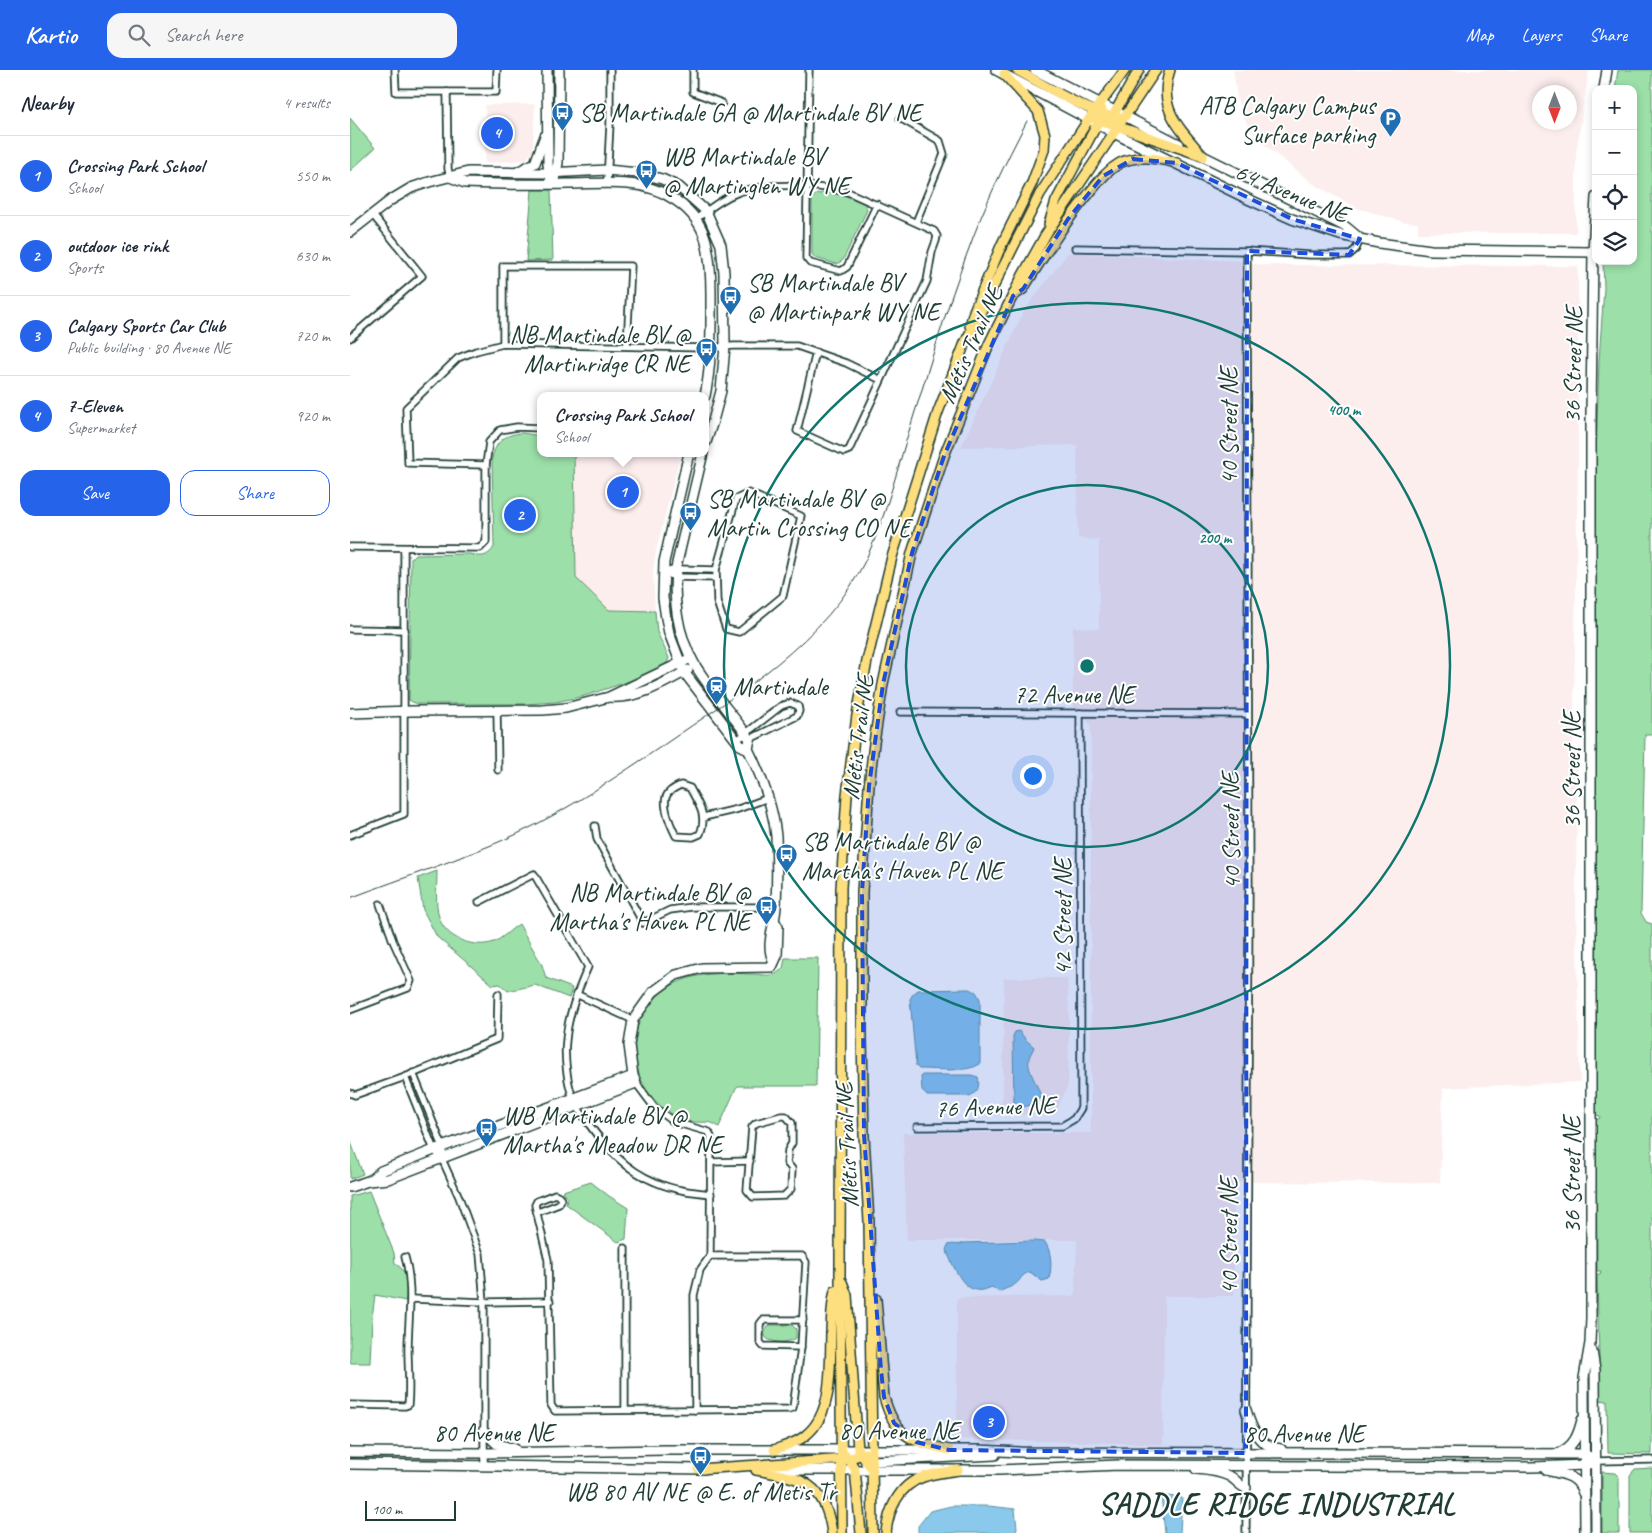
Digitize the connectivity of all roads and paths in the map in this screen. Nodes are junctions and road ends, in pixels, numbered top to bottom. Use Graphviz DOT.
graph roads {
  1 [pos="395,70"];
  2 [pos="497,70"];
  3 [pos="547,70"];
  4 [pos="558,70"];
  5 [pos="610,70"];
  6 [pos="692,70"];
  7 [pos="810,70"];
  8 [pos="1017,70"];
  9 [pos="1035,70"];
  10 [pos="1125,70"];
  11 [pos="1139,70"];
  12 [pos="1156,70"];
  13 [pos="1170,70"];
  14 [pos="1607,70"];
  15 [pos="1000,72"];
  16 [pos="1605,85"];
  17 [pos="447,92"];
  18 [pos="722,103"];
  19 [pos="1099,114"];
  20 [pos="900,118"];
  21 [pos="1089,119"];
  22 [pos="1116,121"];
  23 [pos="548,127"];
  24 [pos="1203,156"];
  25 [pos="1177,163"];
  26 [pos="607,170"];
  27 [pos="517,172"];
  28 [pos="553,172"];
  29 [pos="450,177"];
  30 [pos="607,182"];
  31 [pos="552,184"];
  32 [pos="807,187"];
  33 [pos="877,204"];
  34 [pos="706,211"];
  35 [pos="372,214"];
  36 [pos="696,219"];
  37 [pos="916,222"];
  38 [pos="350,232"];
  39 [pos="1046,234"];
  40 [pos="1360,239"];
  41 [pos="1075,248"];
  42 [pos="1247,251"];
  43 [pos="1592,252"];
  44 [pos="1593,265"];
  45 [pos="1013,296"];
  46 [pos="350,338"];
  47 [pos="965,343"];
  48 [pos="503,344"];
  49 [pos="627,346"];
  50 [pos="725,346"];
  51 [pos="712,347"];
  52 [pos="816,352"];
  53 [pos="881,380"];
  54 [pos="706,392"];
  55 [pos="537,428"];
  56 [pos="709,433"];
  57 [pos="688,457"];
  58 [pos="702,457"];
  59 [pos="486,465"];
  60 [pos="350,547"];
  61 [pos="404,548"];
  62 [pos="716,570"];
  63 [pos="663,573"];
  64 [pos="676,573"];
  65 [pos="716,578"];
  66 [pos="350,629"];
  67 [pos="404,630"];
  68 [pos="693,662"];
  69 [pos="682,668"];
  70 [pos="404,711"];
  71 [pos="497,711"];
  72 [pos="900,712"];
  73 [pos="350,713"];
  74 [pos="1080,713"];
  75 [pos="1247,714"];
  76 [pos="748,736"];
  77 [pos="741,745"];
  78 [pos="498,770"];
  79 [pos="768,798"];
  80 [pos="704,817"];
  81 [pos="595,826"];
  82 [pos="350,835"];
  83 [pos="480,902"];
  84 [pos="380,904"];
  85 [pos="776,907"];
  86 [pos="498,994"];
  87 [pos="576,994"];
  88 [pos="350,1010"];
  89 [pos="633,1020"];
  90 [pos="413,1073"];
  91 [pos="405,1077"];
  92 [pos="634,1079"];
  93 [pos="350,1093"];
  94 [pos="574,1102"];
  95 [pos="1074,1119"];
  96 [pos="917,1127"];
  97 [pos="438,1148"];
  98 [pos="442,1159"];
  99 [pos="750,1161"];
  100 [pos="710,1162"];
  101 [pos="368,1182"];
  102 [pos="350,1187"];
  103 [pos="711,1194"];
  104 [pos="538,1212"];
  105 [pos="869,1222"];
  106 [pos="625,1248"];
  107 [pos="710,1256"];
  108 [pos="405,1257"];
  109 [pos="840,1274"];
  110 [pos="411,1299"];
  111 [pos="550,1301"];
  112 [pos="484,1302"];
  113 [pos="803,1320"];
  114 [pos="1590,1343"];
  115 [pos="801,1346"];
  116 [pos="350,1406"];
  117 [pos="1584,1408"];
  118 [pos="625,1410"];
  119 [pos="694,1410"];
  120 [pos="1246,1410"];
  121 [pos="483,1431"];
  122 [pos="872,1449"];
  123 [pos="774,1450"];
  124 [pos="841,1450"];
  125 [pos="949,1450"];
  126 [pos="350,1452"];
  127 [pos="535,1452"];
  128 [pos="859,1452"];
  129 [pos="1020,1452"];
  130 [pos="484,1453"];
  131 [pos="1246,1453"];
  132 [pos="1316,1453"];
  133 [pos="1557,1454"];
  134 [pos="1584,1454"];
  135 [pos="1652,1460"];
  136 [pos="1596,1461"];
  137 [pos="850,1463"];
  138 [pos="350,1464"];
  139 [pos="871,1464"];
  140 [pos="1174,1464"];
  141 [pos="1246,1464"];
  142 [pos="484,1465"];
  143 [pos="1585,1465"];
  144 [pos="1532,1467"];
  145 [pos="698,1470"];
  146 [pos="756,1470"];
  147 [pos="842,1470"];
  148 [pos="958,1470"];
  149 [pos="1246,1488"];
  150 [pos="1585,1497"];
  151 [pos="832,1533"];
  152 [pos="842,1533"];
  153 [pos="861,1533"];
  154 [pos="873,1533"];
  155 [pos="886,1533"];
  156 [pos="1246,1533"];
  157 [pos="1585,1533"];
  158 [pos="1596,1533"];
  1 -- 17 [label="street"];
  2 -- 17 [label="street"];
  3 -- 23 [label="street"];
  4 -- 28 [label="street"];
  5 -- 26 [label="street"];
  6 -- 18 [label="street"];
  7 -- 32 [label="street"];
  8 -- 19 [label="main road"];
  9 -- 19 [label="street, 64 Avenue NE"];
  10 -- 19 [label="main road"];
  11 -- 22 [label="main road"];
  12 -- 22 [label="main road, Métis Trail NE"];
  13 -- 24 [label="main road"];
  14 -- 16 [label="street"];
  15 -- 21 [label="street"];
  15 -- 47 [label="main road"];
  17 -- 29 [label="street"];
  19 -- 21 [label="main road"];
  19 -- 22 [label="street, 64 Avenue NE"];
  19 -- 22 [label="main road"];
  19 -- 39 [label="main road"];
  20 -- 37 [label="street"];
  21 -- 47 [label="main road, Métis Trail NE"];
  22 -- 24 [label="main road"];
  22 -- 25 [label="street, 64 Avenue NE"];
  22 -- 39 [label="main road, Métis Trail NE"];
  23 -- 27 [label="street"];
  23 -- 28 [label="street"];
  24 -- 40 [label="street, 64 Avenue NE"];
  25 -- 40 [label="street, 64 Avenue NE"];
  25 -- 45 [label="main road"];
  26 -- 28 [label="street"];
  26 -- 30 [label="street"];
  26 -- 34 [label="street"];
  27 -- 28 [label="street"];
  27 -- 29 [label="street"];
  28 -- 31 [label="street"];
  29 -- 31 [label="street"];
  29 -- 35 [label="street"];
  30 -- 31 [label="street"];
  30 -- 36 [label="street"];
  32 -- 33 [label="street"];
  32 -- 33 [label="street"];
  32 -- 34 [label="street"];
  33 -- 37 [label="street"];
  34 -- 36 [label="street"];
  34 -- 50 [label="street"];
  35 -- 38 [label="street"];
  35 -- 46 [label="street"];
  36 -- 51 [label="street"];
  37 -- 53 [label="street"];
  39 -- 45 [label="main road, Métis Trail NE"];
  40 -- 42 [label="street"];
  40 -- 43 [label="street, 64 Avenue NE"];
  41 -- 42 [label="street"];
  42 -- 75 [label="street, 40 Street NE"];
  44 -- 114 [label="street, 36 Street NE"];
  45 -- 105 [label="main road, Métis Trail NE"];
  47 -- 109 [label="main road, Métis Trail NE"];
  48 -- 49 [label="street"];
  48 -- 49 [label="street"];
  48 -- 59 [label="street"];
  49 -- 51 [label="street"];
  50 -- 51 [label="street"];
  50 -- 52 [label="street"];
  50 -- 56 [label="street"];
  51 -- 54 [label="street"];
  52 -- 53 [label="street"];
  52 -- 53 [label="street"];
  55 -- 59 [label="street"];
  57 -- 63 [label="street"];
  58 -- 64 [label="street"];
  59 -- 61 [label="street"];
  60 -- 61 [label="street"];
  61 -- 67 [label="street"];
  62 -- 64 [label="street"];
  62 -- 65 [label="street"];
  62 -- 65 [label="street"];
  63 -- 64 [label="street"];
  63 -- 69 [label="street"];
  64 -- 65 [label="street"];
  64 -- 68 [label="street"];
  66 -- 67 [label="street"];
  67 -- 70 [label="street"];
  68 -- 69 [label="street"];
  68 -- 76 [label="street"];
  69 -- 71 [label="street"];
  69 -- 77 [label="street"];
  70 -- 71 [label="street"];
  70 -- 73 [label="street"];
  70 -- 82 [label="street"];
  71 -- 78 [label="street"];
  72 -- 74 [label="street, 72 Avenue NE"];
  74 -- 75 [label="street, 72 Avenue NE"];
  74 -- 95 [label="street, 42 Street NE"];
  75 -- 120 [label="street, 40 Street NE"];
  76 -- 76 [label="street"];
  76 -- 77 [label="street"];
  76 -- 77 [label="street"];
  77 -- 79 [label="street"];
  79 -- 80 [label="street"];
  79 -- 85 [label="street"];
  80 -- 80 [label="street"];
  81 -- 85 [label="street"];
  83 -- 87 [label="street"];
  84 -- 88 [label="street"];
  85 -- 89 [label="street"];
  86 -- 90 [label="street"];
  87 -- 89 [label="street"];
  87 -- 94 [label="street"];
  89 -- 92 [label="street"];
  90 -- 91 [label="street"];
  90 -- 97 [label="street"];
  91 -- 93 [label="street"];
  91 -- 97 [label="street"];
  92 -- 94 [label="street"];
  92 -- 100 [label="street"];
  94 -- 97 [label="street"];
  94 -- 98 [label="street"];
  94 -- 103 [label="street"];
  95 -- 96 [label="street, 76 Avenue NE"];
  97 -- 98 [label="street"];
  97 -- 101 [label="street"];
  98 -- 101 [label="street"];
  98 -- 112 [label="street"];
  99 -- 99 [label="street"];
  99 -- 100 [label="street"];
  100 -- 103 [label="street"];
  101 -- 102 [label="street"];
  103 -- 107 [label="street"];
  104 -- 111 [label="street"];
  105 -- 122 [label="main road, Métis Trail NE"];
  105 -- 125 [label="main road"];
  106 -- 118 [label="street"];
  107 -- 113 [label="street"];
  107 -- 119 [label="street"];
  108 -- 110 [label="street"];
  109 -- 123 [label="main road"];
  109 -- 124 [label="main road, Métis Trail NE"];
  109 -- 128 [label="main road"];
  110 -- 112 [label="street"];
  110 -- 116 [label="street"];
  111 -- 112 [label="street"];
  111 -- 118 [label="street"];
  112 -- 121 [label="street"];
  113 -- 115 [label="street"];
  113 -- 115 [label="street"];
  114 -- 117 [label="street, 36 Street NE"];
  114 -- 136 [label="street, 36 Street NE"];
  115 -- 119 [label="street"];
  117 -- 133 [label="street"];
  117 -- 134 [label="street, 36 Street NE"];
  118 -- 119 [label="street"];
  120 -- 131 [label="street, 40 Street NE"];
  120 -- 132 [label="street"];
  121 -- 127 [label="street"];
  121 -- 130 [label="street"];
  122 -- 125 [label="street, 80 Avenue NE"];
  122 -- 128 [label="main road"];
  122 -- 139 [label="main road, Métis Trail NE"];
  123 -- 124 [label="street, 80 Avenue NE"];
  123 -- 127 [label="street, 80 Avenue NE"];
  124 -- 128 [label="street, 80 Avenue NE"];
  124 -- 137 [label="main road"];
  125 -- 129 [label="street, 80 Avenue NE"];
  126 -- 130 [label="street, 80 Avenue NE"];
  127 -- 130 [label="street, 80 Avenue NE"];
  128 -- 137 [label="main road"];
  128 -- 139 [label="main road"];
  129 -- 131 [label="street, 80 Avenue NE"];
  129 -- 139 [label="street"];
  130 -- 142 [label="street"];
  131 -- 132 [label="street, 80 Avenue NE"];
  131 -- 141 [label="street, 40 Street NE"];
  132 -- 133 [label="street, 80 Avenue NE"];
  133 -- 134 [label="street, 80 Avenue NE"];
  134 -- 136 [label="street"];
  134 -- 143 [label="street, 36 Street NE"];
  135 -- 136 [label="street, 80 Avenue NE"];
  136 -- 143 [label="street, 80 Avenue NE"];
  136 -- 158 [label="street, 36 Street NE"];
  137 -- 139 [label="street, 80 Avenue NE"];
  137 -- 145 [label="main road"];
  137 -- 147 [label="street, 80 Avenue NE"];
  137 -- 153 [label="main road"];
  138 -- 142 [label="street, 80 Avenue NE"];
  139 -- 148 [label="street, 80 Avenue NE"];
  139 -- 154 [label="main road, Métis Trail NE"];
  140 -- 141 [label="street, 80 Avenue NE"];
  140 -- 148 [label="street, 80 Avenue NE"];
  140 -- 149 [label="street"];
  141 -- 144 [label="street, 80 Avenue NE"];
  141 -- 149 [label="street, 40 Street NE"];
  142 -- 145 [label="street, 80 Avenue NE"];
  143 -- 144 [label="street, 80 Avenue NE"];
  143 -- 150 [label="street, 36 Street NE"];
  144 -- 150 [label="street"];
  145 -- 146 [label="street, 80 Avenue NE"];
  146 -- 147 [label="street, 80 Avenue NE"];
  146 -- 151 [label="main road"];
  147 -- 152 [label="main road"];
  148 -- 155 [label="main road"];
  149 -- 156 [label="street, 40 Street NE"];
  150 -- 157 [label="street, 36 Street NE"];
}
